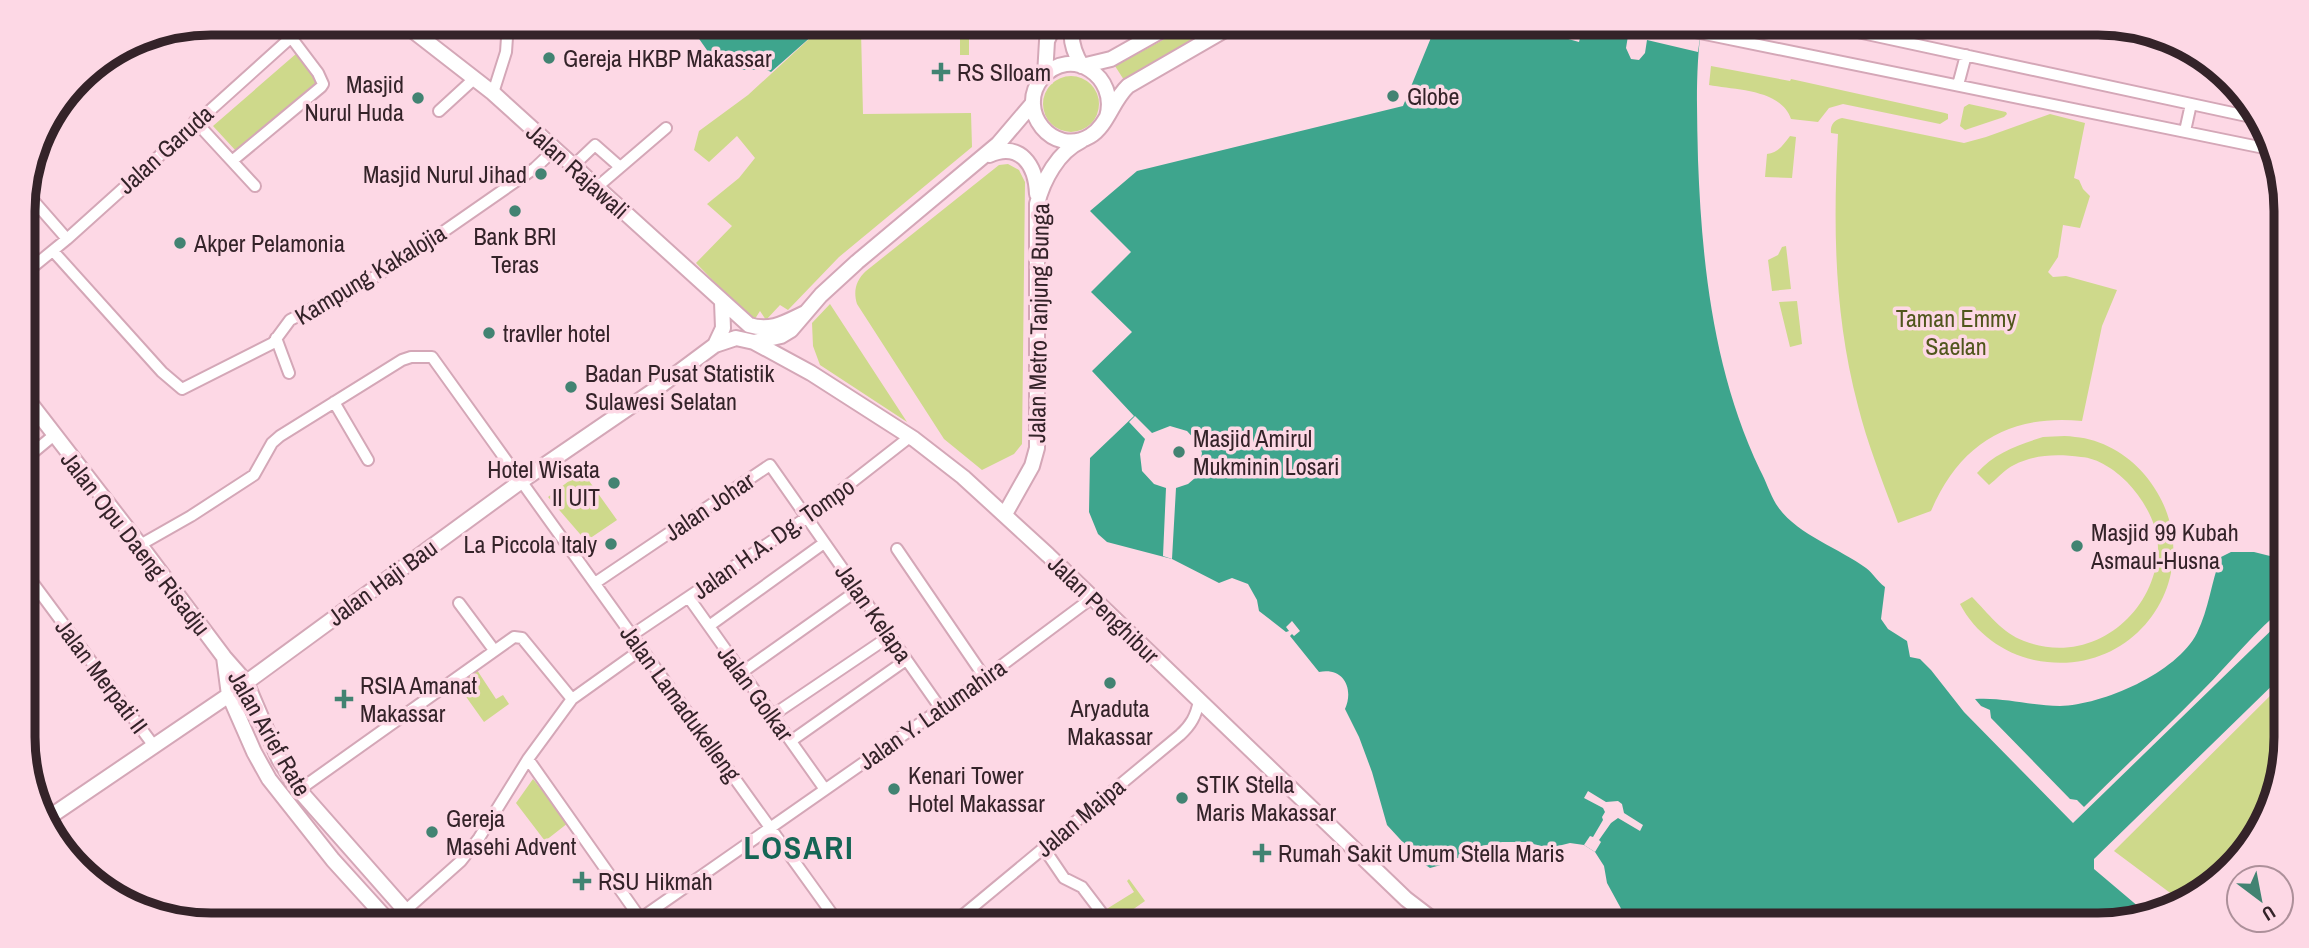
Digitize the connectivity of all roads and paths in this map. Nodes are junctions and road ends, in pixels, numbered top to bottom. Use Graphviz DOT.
graph roads {
  1 [pos="419,35"];
  2 [pos="507,35"];
  3 [pos="1050,35"];
  4 [pos="1072,35"];
  5 [pos="1154,35"];
  6 [pos="1216,35"];
  7 [pos="1707,35"];
  8 [pos="1872,35"];
  9 [pos="290,36"];
  10 [pos="1966,55"];
  11 [pos="1082,66"];
  12 [pos="1045,75"];
  13 [pos="475,78"];
  14 [pos="1958,85"];
  15 [pos="493,93"];
  16 [pos="1033,103"];
  17 [pos="2191,104"];
  18 [pos="439,111"];
  19 [pos="2245,116"];
  20 [pos="1107,117"];
  21 [pos="195,121"];
  22 [pos="666,128"];
  23 [pos="2185,131"];
  24 [pos="1082,140"];
  25 [pos="2262,148"];
  26 [pos="554,150"];
  27 [pos="984,157"];
  28 [pos="232,161"];
  29 [pos="573,166"];
  30 [pos="620,167"];
  31 [pos="255,186"];
  32 [pos="596,188"];
  33 [pos="35,202"];
  34 [pos="1037,204"];
  35 [pos="67,239"];
  36 [pos="53,251"];
  37 [pos="35,265"];
  38 [pos="722,302"];
  39 [pos="805,313"];
  40 [pos="276,338"];
  41 [pos="754,342"];
  42 [pos="715,345"];
  43 [pos="289,373"];
  44 [pos="334,402"];
  45 [pos="35,410"];
  46 [pos="54,436"];
  47 [pos="911,436"];
  48 [pos="35,451"];
  49 [pos="368,460"];
  50 [pos="520,482"];
  51 [pos="1005,514"];
  52 [pos="806,517"];
  53 [pos="824,543"];
  54 [pos="141,545"];
  55 [pos="897,549"];
  56 [pos="595,583"];
  57 [pos="35,586"];
  58 [pos="858,590"];
  59 [pos="689,598"];
  60 [pos="1092,598"];
  61 [pos="459,603"];
  62 [pos="709,626"];
  63 [pos="632,635"];
  64 [pos="890,636"];
  65 [pos="642,649"];
  66 [pos="494,650"];
  67 [pos="224,657"];
  68 [pos="906,660"];
  69 [pos="741,673"];
  70 [pos="985,678"];
  71 [pos="246,682"];
  72 [pos="229,695"];
  73 [pos="572,699"];
  74 [pos="1199,701"];
  75 [pos="941,709"];
  76 [pos="773,715"];
  77 [pos="791,741"];
  78 [pos="154,746"];
  79 [pos="528,759"];
  80 [pos="824,788"];
  81 [pos="299,790"];
  82 [pos="53,815"];
  83 [pos="771,826"];
  84 [pos="1043,847"];
  85 [pos="406,910"];
  86 [pos="379,913"];
  87 [pos="402,913"];
  88 [pos="408,913"];
  89 [pos="630,913"];
  90 [pos="649,913"];
  91 [pos="833,913"];
  92 [pos="965,913"];
  93 [pos="1102,913"];
  94 [pos="1422,913"];
  1 -- 13 [label="main road, Jalan Rajawali"];
  2 -- 15 [label="street"];
  3 -- 12 [label="main road"];
  4 -- 11 [label="main road"];
  5 -- 11 [label="main road"];
  6 -- 20 [label="main road"];
  7 -- 14 [label="street"];
  8 -- 10 [label="street"];
  9 -- 21 [label="street, Jalan Garuda"];
  9 -- 28 [label="street"];
  10 -- 14 [label="street"];
  10 -- 17 [label="street"];
  11 -- 12 [label="main road"];
  11 -- 20 [label="main road"];
  12 -- 16 [label="main road"];
  13 -- 15 [label="main road, Jalan Rajawali"];
  13 -- 18 [label="street"];
  14 -- 23 [label="street"];
  15 -- 26 [label="main road, Jalan Rajawali"];
  16 -- 24 [label="main road"];
  16 -- 27 [label="main road"];
  17 -- 19 [label="street"];
  17 -- 23 [label="street"];
  20 -- 24 [label="main road"];
  21 -- 28 [label="street"];
  21 -- 35 [label="street, Jalan Garuda"];
  22 -- 30 [label="street"];
  23 -- 25 [label="street"];
  24 -- 34 [label="main road, Jalan Metro Tanjung Bunga"];
  26 -- 29 [label="main road, Jalan Rajawali"];
  26 -- 40 [label="street, Kampung Kakalojia"];
  27 -- 34 [label="main road"];
  27 -- 39 [label="main road"];
  28 -- 31 [label="street"];
  29 -- 30 [label="street"];
  29 -- 32 [label="main road, Jalan Rajawali"];
  30 -- 32 [label="street"];
  32 -- 38 [label="main road, Jalan Rajawali"];
  33 -- 35 [label="street"];
  34 -- 51 [label="main road, Jalan Metro Tanjung Bunga"];
  35 -- 36 [label="street, Jalan Garuda"];
  36 -- 37 [label="street, Jalan Garuda"];
  36 -- 40 [label="street, Kampung Kakalojia"];
  38 -- 39 [label="main road, Jalan Rajawali"];
  38 -- 42 [label="main road"];
  39 -- 41 [label="main road"];
  40 -- 43 [label="street"];
  41 -- 42 [label="main road, Jalan Haji Bau"];
  41 -- 47 [label="main road, Jalan Penghibur"];
  42 -- 50 [label="main road, Jalan Haji Bau"];
  44 -- 49 [label="street"];
  44 -- 50 [label="street, Jalan Lamadukelleng"];
  44 -- 54 [label="street"];
  45 -- 46 [label="main road, Jalan Opu Daeng Risadju"];
  46 -- 48 [label="street"];
  46 -- 54 [label="main road, Jalan Opu Daeng Risadju"];
  47 -- 51 [label="main road, Jalan Penghibur"];
  47 -- 52 [label="street, Jalan H.A. Dg. Tompo"];
  50 -- 56 [label="street, Jalan Lamadukelleng"];
  50 -- 71 [label="main road, Jalan Haji Bau"];
  51 -- 60 [label="main road, Jalan Penghibur"];
  52 -- 53 [label="street, Jalan Kelapa"];
  52 -- 56 [label="street, Jalan Johar"];
  52 -- 59 [label="street, Jalan H.A. Dg. Tompo"];
  53 -- 58 [label="street, Jalan Kelapa"];
  53 -- 62 [label="street"];
  54 -- 67 [label="main road, Jalan Opu Daeng Risadju"];
  55 -- 70 [label="street"];
  56 -- 63 [label="street, Jalan Lamadukelleng"];
  57 -- 78 [label="street, Jalan Merpati II"];
  58 -- 64 [label="street, Jalan Kelapa"];
  58 -- 69 [label="street"];
  59 -- 62 [label="street, Jalan Golkar"];
  59 -- 63 [label="street, Jalan H.A. Dg. Tompo"];
  60 -- 70 [label="street, Jalan Y. Latumahira"];
  60 -- 74 [label="main road, Jalan Penghibur"];
  61 -- 66 [label="street"];
  62 -- 69 [label="street, Jalan Golkar"];
  63 -- 65 [label="street, Jalan Lamadukelleng"];
  64 -- 68 [label="street, Jalan Kelapa"];
  64 -- 76 [label="street"];
  65 -- 73 [label="street"];
  65 -- 83 [label="street, Jalan Lamadukelleng"];
  66 -- 73 [label="street"];
  66 -- 81 [label="street"];
  67 -- 71 [label="main road, Jalan Arief Rate"];
  67 -- 72 [label="main road, Jalan Arief Rate"];
  68 -- 75 [label="street, Jalan Kelapa"];
  68 -- 77 [label="street"];
  69 -- 76 [label="street, Jalan Golkar"];
  70 -- 75 [label="street, Jalan Y. Latumahira"];
  71 -- 72 [label="main road, Jalan Haji Bau"];
  71 -- 81 [label="main road, Jalan Arief Rate"];
  72 -- 78 [label="main road, Jalan Haji Bau"];
  72 -- 86 [label="main road, Jalan Arief Rate"];
  73 -- 79 [label="street"];
  74 -- 84 [label="street, Jalan Maipa"];
  74 -- 94 [label="main road, Jalan Penghibur"];
  75 -- 80 [label="street, Jalan Y. Latumahira"];
  76 -- 77 [label="street, Jalan Golkar"];
  77 -- 80 [label="street, Jalan Golkar"];
  78 -- 82 [label="main road, Jalan Haji Bau"];
  79 -- 85 [label="street"];
  79 -- 89 [label="street"];
  80 -- 83 [label="street, Jalan Y. Latumahira"];
  81 -- 85 [label="main road, Jalan Arief Rate"];
  83 -- 90 [label="street, Jalan Y. Latumahira"];
  83 -- 91 [label="street, Jalan Lamadukelleng"];
  84 -- 92 [label="street, Jalan Maipa"];
  84 -- 93 [label="street"];
  85 -- 87 [label="street"];
  85 -- 88 [label="main road, Jalan Arief Rate"];
}
